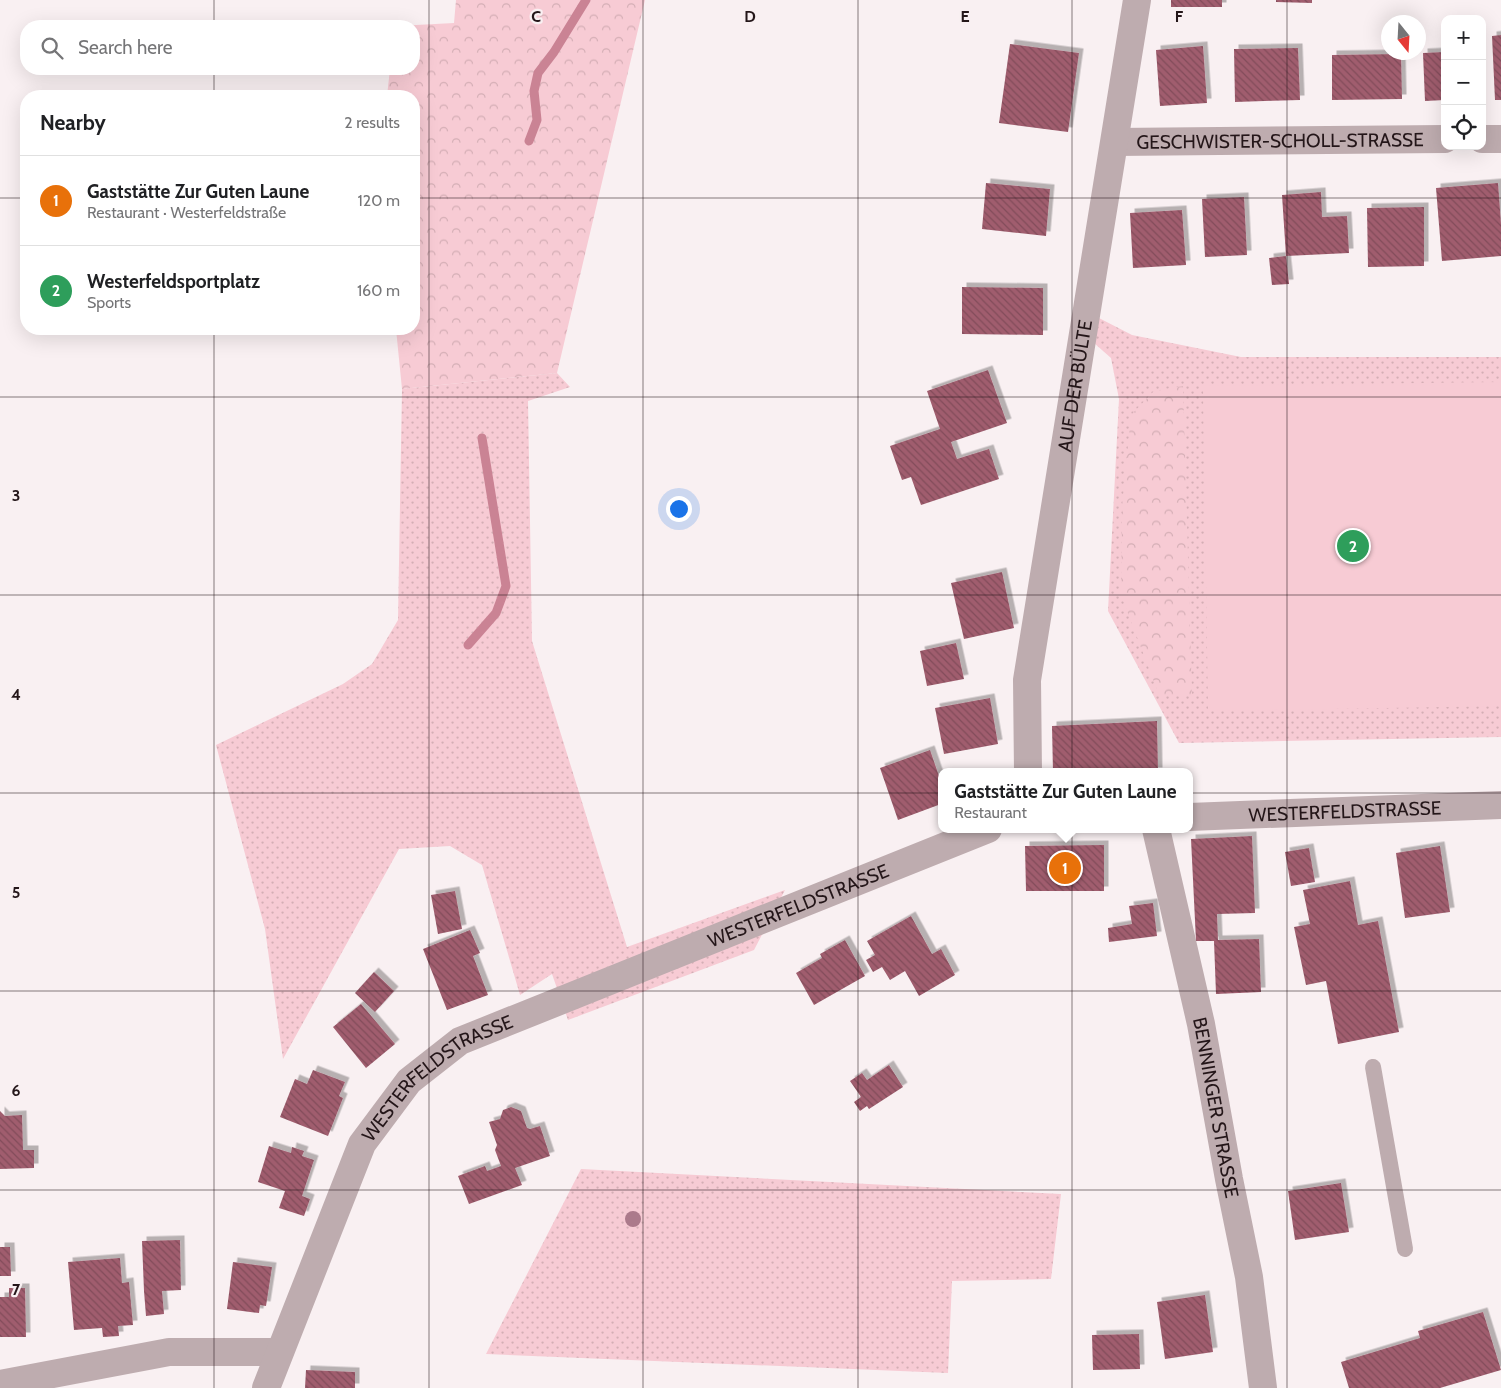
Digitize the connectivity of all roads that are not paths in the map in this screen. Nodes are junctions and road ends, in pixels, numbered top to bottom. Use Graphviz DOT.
graph roads {
  1 [pos="1137,0"];
  2 [pos="1441,139"];
  3 [pos="1486,139"];
  4 [pos="1501,139"];
  5 [pos="1115,142"];
  6 [pos="1028,768"];
  7 [pos="1501,805"];
  8 [pos="1193,817"];
  9 [pos="978,833"];
  10 [pos="1157,833"];
  11 [pos="1373,1067"];
  12 [pos="1406,1249"];
  13 [pos="280,1352"];
  14 [pos="0,1384"];
  15 [pos="266,1388"];
  16 [pos="1263,1388"];
  1 -- 5 [label="street, AUF DER BÜLTE"];
  2 -- 5 [label="street, GESCHWISTER-SCHOLL-STRASSE"];
  3 -- 4 [label="street"];
  5 -- 6 [label="street, AUF DER BÜLTE"];
  7 -- 8 [label="street, WESTERFELDSTRASSE"];
  9 -- 13 [label="street, WESTERFELDSTRASSE"];
  10 -- 16 [label="street, BENNINGER STRASSE"];
  11 -- 12 [label="lane"];
  13 -- 14 [label="street"];
  13 -- 15 [label="street, WESTERFELDSTRASSE"];
}
